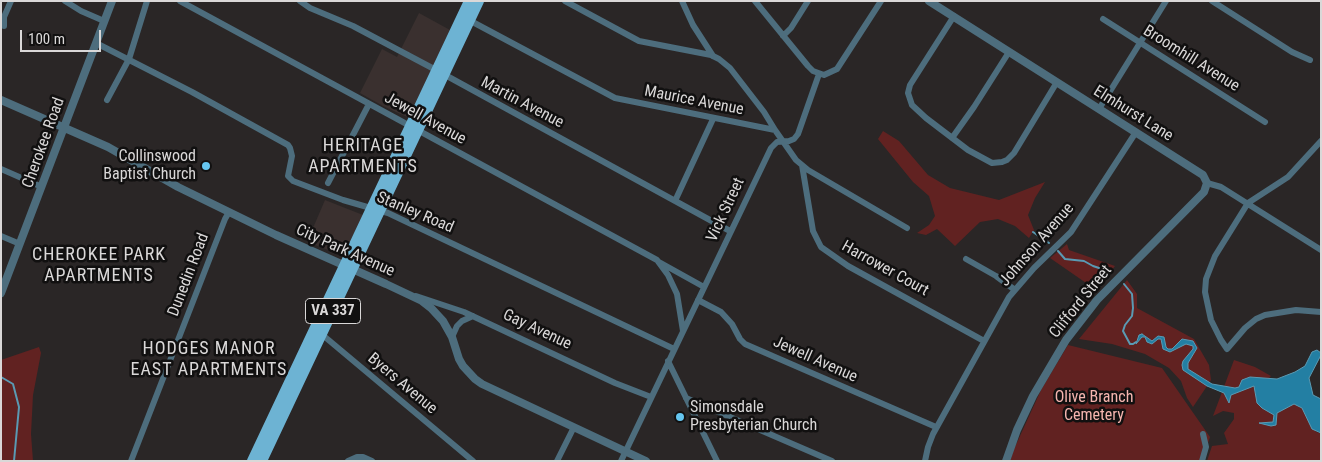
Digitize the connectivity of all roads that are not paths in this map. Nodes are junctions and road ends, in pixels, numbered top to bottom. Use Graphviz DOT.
graph roads {
  1 [pos="10,1"];
  2 [pos="65,1"];
  3 [pos="112,1"];
  4 [pos="147,1"];
  5 [pos="180,1"];
  6 [pos="300,1"];
  7 [pos="469,1"];
  8 [pos="479,1"];
  9 [pos="565,1"];
  10 [pos="682,1"];
  11 [pos="755,1"];
  12 [pos="808,1"];
  13 [pos="881,1"];
  14 [pos="929,1"];
  15 [pos="1166,1"];
  16 [pos="1212,1"];
  17 [pos="188,3"];
  18 [pos="954,16"];
  19 [pos="466,18"];
  20 [pos="1103,20"];
  21 [pos="104,21"];
  22 [pos="4,26"];
  23 [pos="783,36"];
  24 [pos="96,43"];
  25 [pos="1139,43"];
  26 [pos="1009,52"];
  27 [pos="713,56"];
  28 [pos="129,59"];
  29 [pos="1310,60"];
  30 [pos="440,73"];
  31 [pos="819,74"];
  32 [pos="1057,82"];
  33 [pos="1,100"];
  34 [pos="106,100"];
  35 [pos="369,104"];
  36 [pos="1099,109"];
  37 [pos="713,119"];
  38 [pos="1265,122"];
  39 [pos="64,128"];
  40 [pos="414,128"];
  41 [pos="775,130"];
  42 [pos="1136,132"];
  43 [pos="952,138"];
  44 [pos="1321,141"];
  45 [pos="782,142"];
  46 [pos="802,165"];
  47 [pos="1,169"];
  48 [pos="328,183"];
  49 [pos="1207,183"];
  50 [pos="42,187"];
  51 [pos="676,202"];
  52 [pos="1248,203"];
  53 [pos="376,210"];
  54 [pos="229,212"];
  55 [pos="907,228"];
  56 [pos="730,231"];
  57 [pos="1,236"];
  58 [pos="20,244"];
  59 [pos="1321,250"];
  60 [pos="966,259"];
  61 [pos="657,260"];
  62 [pos="348,267"];
  63 [pos="704,286"];
  64 [pos="1015,290"];
  65 [pos="1,293"];
  66 [pos="408,294"];
  67 [pos="698,300"];
  68 [pos="1321,312"];
  69 [pos="473,316"];
  70 [pos="683,330"];
  71 [pos="318,331"];
  72 [pos="452,337"];
  73 [pos="984,340"];
  74 [pos="674,349"];
  75 [pos="668,361"];
  76 [pos="651,398"];
  77 [pos="686,398"];
  78 [pos="574,427"];
  79 [pos="936,428"];
  80 [pos="1203,434"];
  81 [pos="625,451"];
  82 [pos="131,461"];
  83 [pos="252,461"];
  84 [pos="262,461"];
  85 [pos="348,461"];
  86 [pos="372,461"];
  87 [pos="473,461"];
  88 [pos="557,461"];
  89 [pos="621,461"];
  90 [pos="646,461"];
  91 [pos="717,461"];
  92 [pos="832,461"];
  93 [pos="925,461"];
  94 [pos="1006,461"];
  95 [pos="1202,461"];
  1 -- 22 [label="street"];
  2 -- 21 [label="street"];
  3 -- 21 [label="street, Cherokee Road"];
  4 -- 28 [label="street"];
  5 -- 17 [label="street, Jewell Avenue"];
  6 -- 30 [label="street, Martin Avenue"];
  7 -- 19 [label="main road, VA 337"];
  8 -- 19 [label="main road, VA 337"];
  9 -- 27 [label="street"];
  10 -- 27 [label="street"];
  11 -- 23 [label="street"];
  12 -- 23 [label="street"];
  13 -- 31 [label="street"];
  14 -- 18 [label="street, Elmhurst Lane"];
  15 -- 25 [label="street"];
  16 -- 29 [label="street"];
  17 -- 35 [label="street, Jewell Avenue"];
  18 -- 26 [label="street, Elmhurst Lane"];
  18 -- 43 [label="street"];
  19 -- 30 [label="main road, VA 337"];
  19 -- 37 [label="street, Maurice Avenue"];
  20 -- 25 [label="street, Broomhill Avenue"];
  21 -- 24 [label="street, Cherokee Road"];
  23 -- 31 [label="street"];
  24 -- 28 [label="street, Stanley Road"];
  24 -- 39 [label="street, Cherokee Road"];
  25 -- 36 [label="street"];
  25 -- 38 [label="street, Broomhill Avenue"];
  26 -- 32 [label="street, Elmhurst Lane"];
  26 -- 43 [label="street"];
  27 -- 41 [label="street"];
  28 -- 34 [label="street"];
  28 -- 53 [label="street, Stanley Road"];
  30 -- 40 [label="main road, VA 337"];
  30 -- 51 [label="street, Martin Avenue"];
  31 -- 45 [label="street, Vick Street"];
  32 -- 36 [label="street, Elmhurst Lane"];
  32 -- 43 [label="street"];
  33 -- 39 [label="street, City Park Avenue"];
  35 -- 40 [label="street, Jewell Avenue"];
  35 -- 48 [label="street"];
  36 -- 42 [label="street, Elmhurst Lane"];
  37 -- 41 [label="street, Maurice Avenue"];
  37 -- 51 [label="street"];
  39 -- 50 [label="street, Cherokee Road"];
  39 -- 54 [label="street, City Park Avenue"];
  40 -- 53 [label="main road, VA 337"];
  40 -- 61 [label="street, Jewell Avenue"];
  41 -- 45 [label="street"];
  42 -- 49 [label="street, Elmhurst Lane"];
  42 -- 64 [label="street, Johnson Avenue"];
  44 -- 52 [label="street"];
  45 -- 46 [label="street"];
  45 -- 56 [label="street, Vick Street"];
  46 -- 55 [label="street"];
  46 -- 73 [label="street, Harrower Court"];
  47 -- 50 [label="street"];
  49 -- 52 [label="street, Elmhurst Lane"];
  49 -- 94 [label="street, Clifford Street"];
  50 -- 58 [label="street, Cherokee Road"];
  51 -- 56 [label="street, Martin Avenue"];
  52 -- 59 [label="street, Elmhurst Lane"];
  52 -- 68 [label="street"];
  53 -- 62 [label="main road, VA 337"];
  53 -- 74 [label="street, Stanley Road"];
  54 -- 62 [label="street, City Park Avenue"];
  54 -- 82 [label="street, Dunedin Road"];
  56 -- 63 [label="street, Vick Street"];
  57 -- 58 [label="street"];
  58 -- 65 [label="street, Cherokee Road"];
  60 -- 64 [label="street"];
  61 -- 63 [label="street, Jewell Avenue"];
  61 -- 70 [label="street, Jewell Avenue"];
  62 -- 66 [label="street, City Park Avenue"];
  62 -- 71 [label="main road, VA 337"];
  63 -- 67 [label="street, Vick Street"];
  64 -- 73 [label="street, Johnson Avenue"];
  66 -- 69 [label="street, Gay Avenue"];
  66 -- 72 [label="street, City Park Avenue"];
  67 -- 70 [label="street, Vick Street"];
  67 -- 79 [label="street, Jewell Avenue"];
  69 -- 72 [label="street"];
  69 -- 76 [label="street, Gay Avenue"];
  70 -- 74 [label="street, Vick Street"];
  71 -- 83 [label="main road, VA 337"];
  71 -- 84 [label="main road, VA 337"];
  71 -- 87 [label="street, Byers Avenue"];
  72 -- 78 [label="street, City Park Avenue"];
  73 -- 79 [label="street, Johnson Avenue"];
  74 -- 75 [label="street, Vick Street"];
  75 -- 76 [label="street, Vick Street"];
  75 -- 77 [label="street"];
  76 -- 81 [label="street, Vick Street"];
  77 -- 91 [label="street"];
  77 -- 92 [label="street"];
  78 -- 81 [label="street, City Park Avenue"];
  78 -- 88 [label="street"];
  79 -- 93 [label="street, Johnson Avenue"];
  80 -- 95 [label="street"];
  81 -- 89 [label="street, Vick Street"];
  81 -- 90 [label="street, City Park Avenue"];
  85 -- 86 [label="street"];
}
